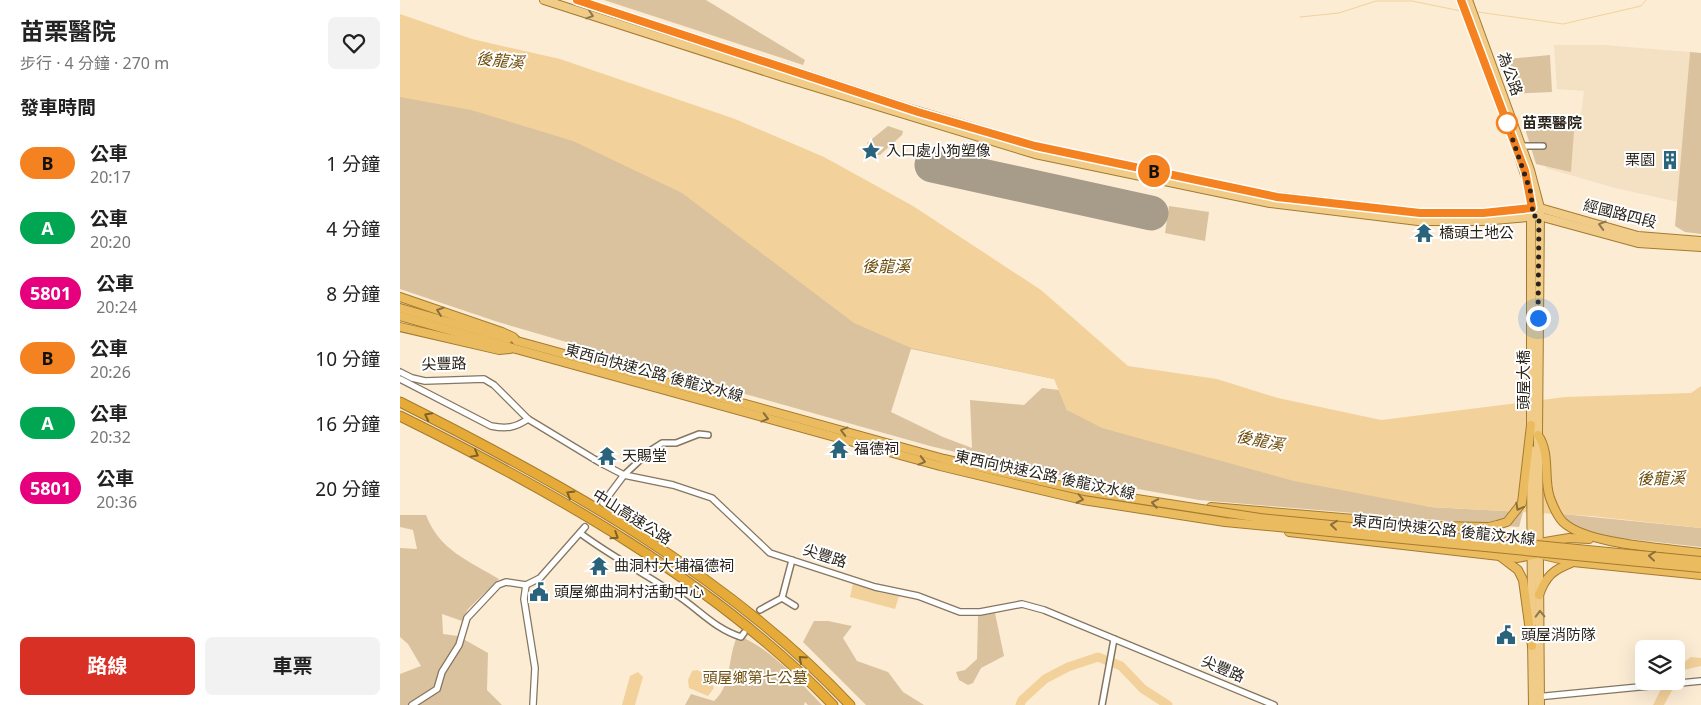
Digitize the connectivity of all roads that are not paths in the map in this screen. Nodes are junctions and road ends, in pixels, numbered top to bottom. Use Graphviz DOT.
graph roads {
  1 [pos="544,0"];
  2 [pos="577,0"];
  3 [pos="1462,0"];
  4 [pos="1468,0"];
  5 [pos="1543,146"];
  6 [pos="1519,147"];
  7 [pos="1536,212"];
  8 [pos="1536,240"];
  9 [pos="1701,241"];
  10 [pos="1677,243"];
  11 [pos="1701,247"];
  12 [pos="400,297"];
  13 [pos="400,308"];
  14 [pos="400,316"];
  15 [pos="400,327"];
  16 [pos="517,345"];
  17 [pos="400,372"];
  18 [pos="400,379"];
  19 [pos="400,402"];
  20 [pos="400,416"];
  21 [pos="528,419"];
  22 [pos="1531,425"];
  23 [pos="708,435"];
  24 [pos="1538,435"];
  25 [pos="624,475"];
  26 [pos="603,503"];
  27 [pos="1176,507"];
  28 [pos="1226,522"];
  29 [pos="1438,526"];
  30 [pos="585,527"];
  31 [pos="580,533"];
  32 [pos="1535,539"];
  33 [pos="1596,539"];
  34 [pos="1701,553"];
  35 [pos="1535,554"];
  36 [pos="1499,556"];
  37 [pos="792,560"];
  38 [pos="1701,561"];
  39 [pos="1573,562"];
  40 [pos="1701,568"];
  41 [pos="1701,574"];
  42 [pos="526,585"];
  43 [pos="1539,595"];
  44 [pos="782,598"];
  45 [pos="795,606"];
  46 [pos="760,610"];
  47 [pos="744,633"];
  48 [pos="1114,639"];
  49 [pos="1532,646"];
  50 [pos="1701,681"];
  51 [pos="1537,701"];
  52 [pos="412,705"];
  53 [pos="533,705"];
  54 [pos="833,705"];
  55 [pos="850,705"];
  56 [pos="1102,705"];
  57 [pos="1274,705"];
  1 -- 7 [label="main road, one-way"];
  2 -- 7 [label="main road"];
  3 -- 6 [label="main road, 為公路"];
  4 -- 6 [label="main road, 為公路"];
  5 -- 6 [label="street"];
  6 -- 7 [label="main road, 為公路"];
  7 -- 8 [label="main road, 頭屋大橋"];
  7 -- 10 [label="main road, 經國路四段"];
  8 -- 22 [label="main road, 頭屋大橋"];
  8 -- 24 [label="main road, 頭屋大橋"];
  9 -- 10 [label="main road, 經國路四段"];
  10 -- 11 [label="main road, 經國路四段"];
  16 -- 12 [label="highway, one-way"];
  13 -- 16 [label="highway, 東西向快速公路 後龍汶水線"];
  14 -- 16 [label="highway, 東西向快速公路 後龍汶水線"];
  15 -- 16 [label="highway"];
  27 -- 16 [label="highway, 東西向快速公路 後龍汶水線, one-way, bridge"];
  16 -- 28 [label="highway, 東西向快速公路 後龍汶水線, one-way, bridge"];
  17 -- 21 [label="street, 尖豐路"];
  18 -- 21 [label="street"];
  55 -- 19 [label="highway, 中山高速公路, one-way"];
  20 -- 54 [label="highway, 中山高速公路, one-way"];
  21 -- 25 [label="street, 尖豐路"];
  22 -- 29 [label="highway, one-way"];
  22 -- 32 [label="main road, 頭屋大橋"];
  23 -- 25 [label="street"];
  24 -- 32 [label="main road, 頭屋大橋"];
  24 -- 33 [label="highway"];
  25 -- 26 [label="street"];
  25 -- 37 [label="street, 尖豐路"];
  27 -- 29 [label="highway, bridge"];
  38 -- 27 [label="highway, 東西向快速公路 後龍汶水線, one-way, bridge"];
  28 -- 36 [label="highway"];
  28 -- 40 [label="highway, 東西向快速公路 後龍汶水線, bridge"];
  29 -- 32 [label="highway"];
  30 -- 31 [label="street"];
  31 -- 42 [label="street"];
  31 -- 47 [label="street"];
  32 -- 33 [label="highway"];
  32 -- 35 [label="main road"];
  33 -- 34 [label="highway"];
  35 -- 36 [label="highway"];
  35 -- 39 [label="highway"];
  35 -- 43 [label="main road"];
  35 -- 49 [label="main road"];
  36 -- 49 [label="highway"];
  37 -- 44 [label="street"];
  37 -- 48 [label="street, 尖豐路"];
  39 -- 41 [label="highway"];
  39 -- 43 [label="highway"];
  42 -- 52 [label="street"];
  42 -- 53 [label="street"];
  51 -- 43 [label="main road, one-way"];
  44 -- 45 [label="street"];
  44 -- 46 [label="street"];
  48 -- 56 [label="street"];
  48 -- 57 [label="street, 尖豐路"];
  49 -- 51 [label="main road"];
  50 -- 51 [label="street"];
}
